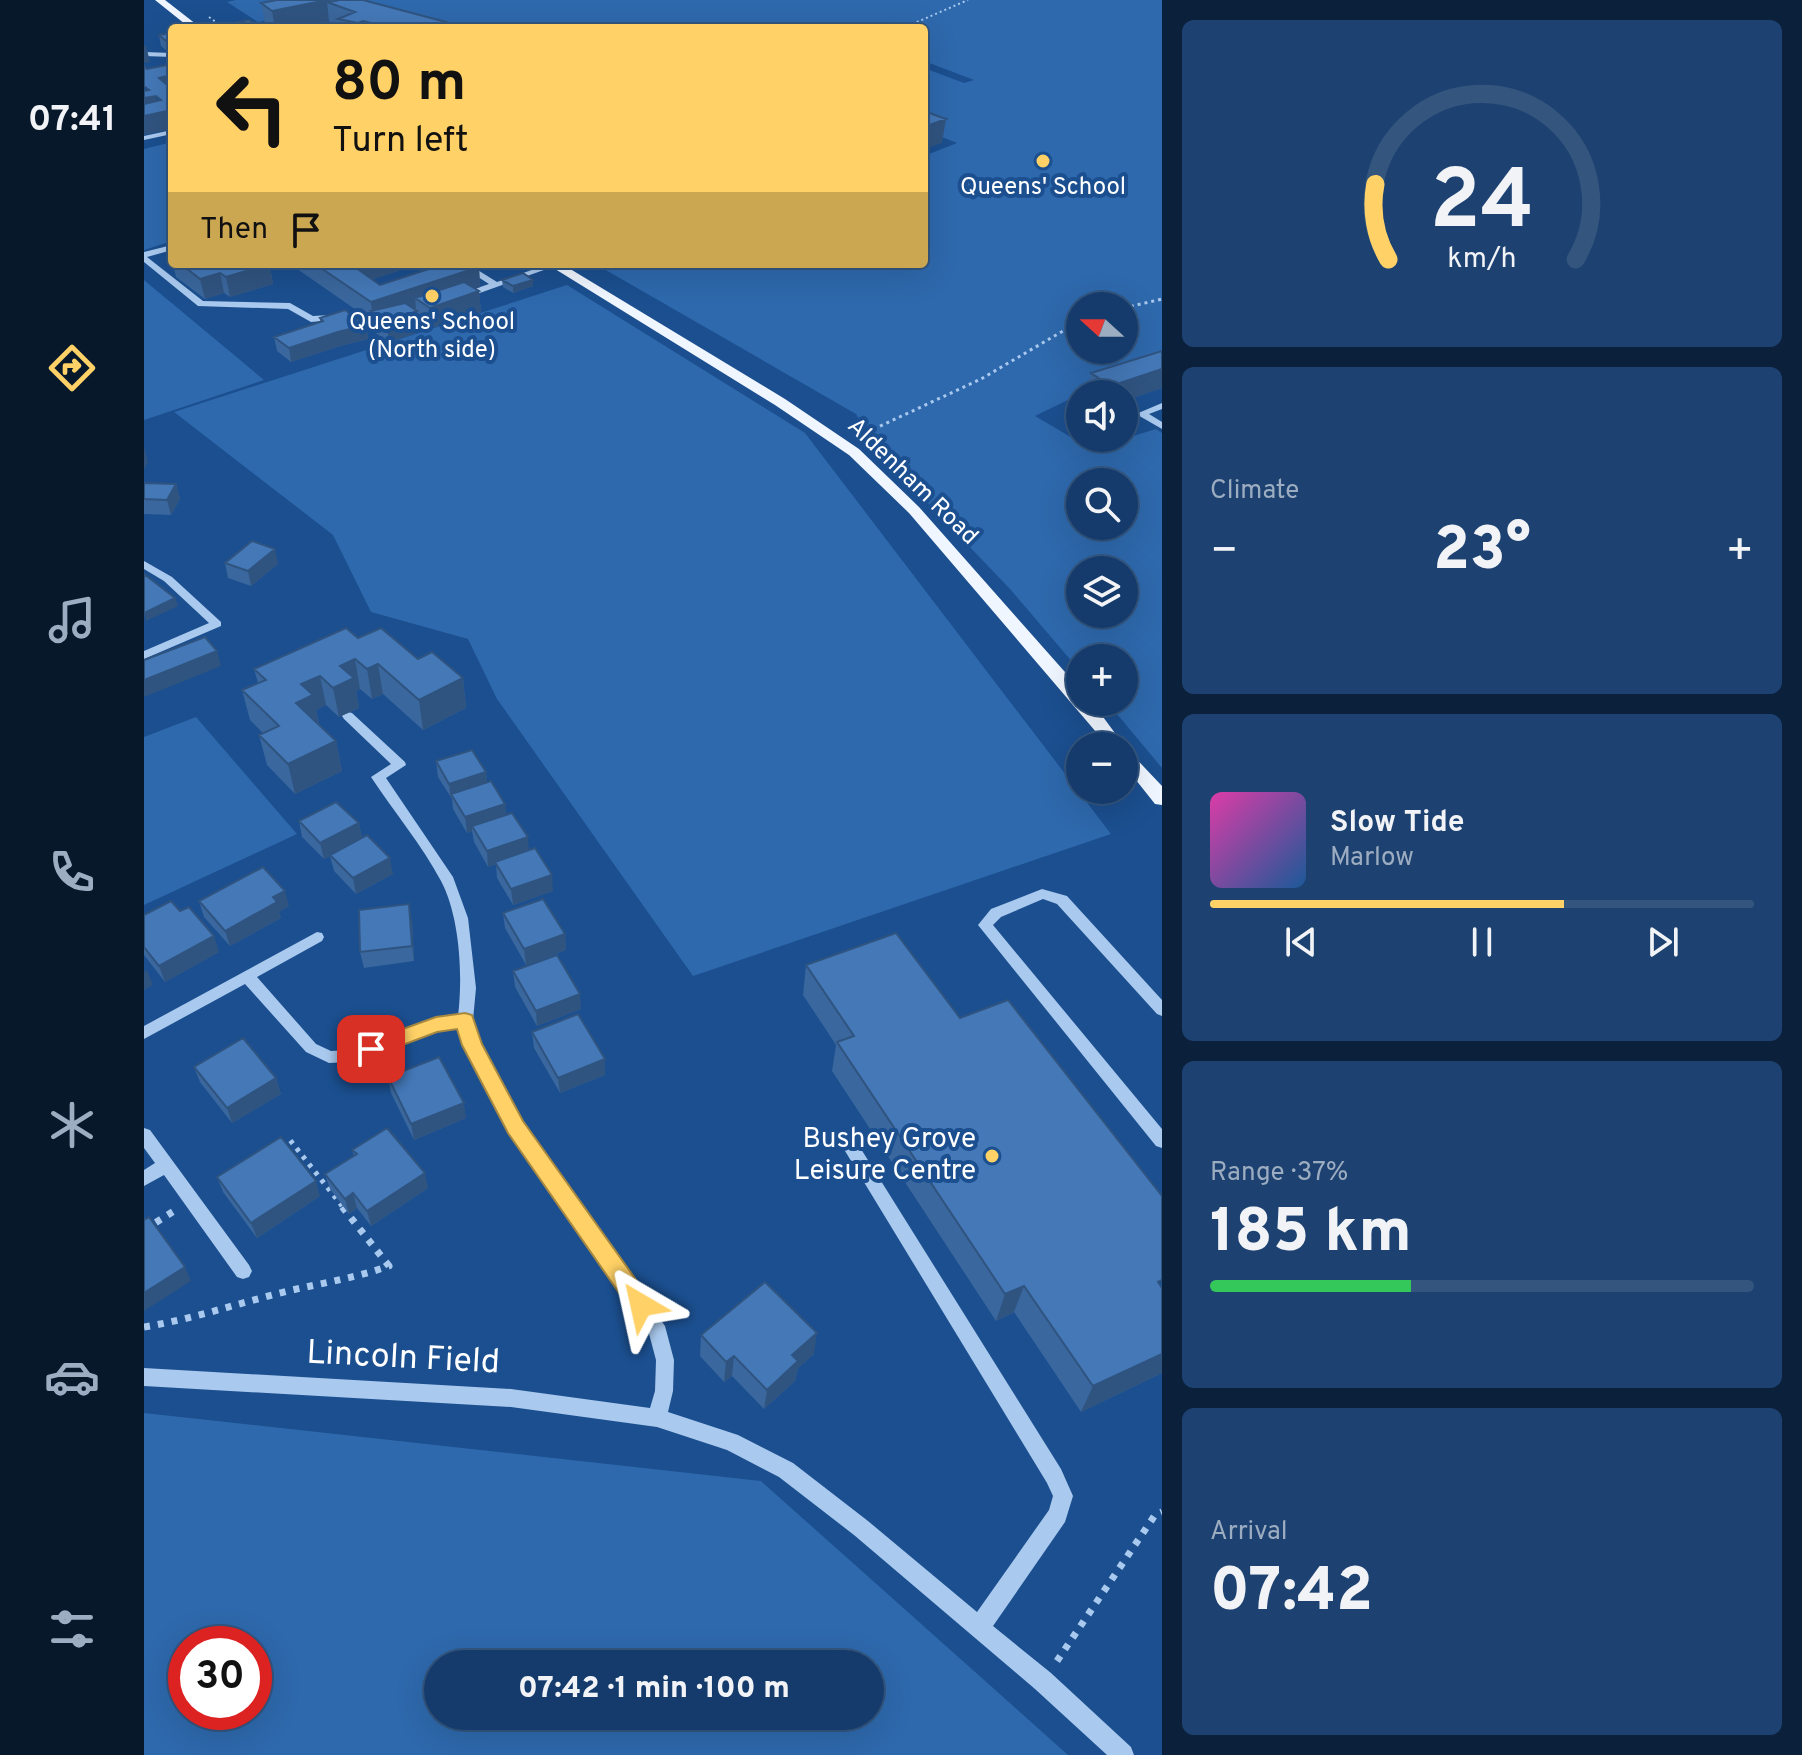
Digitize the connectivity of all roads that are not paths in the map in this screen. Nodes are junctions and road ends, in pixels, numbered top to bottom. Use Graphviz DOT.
graph roads {
  1 [pos="159,0"];
  2 [pos="191,24"];
  3 [pos="144,54"];
  4 [pos="168,55"];
  5 [pos="168,133"];
  6 [pos="144,138"];
  7 [pos="168,248"];
  8 [pos="144,256"];
  9 [pos="468,268"];
  10 [pos="542,268"];
  11 [pos="560,268"];
  12 [pos="496,285"];
  13 [pos="444,302"];
  14 [pos="403,316"];
  15 [pos="1162,406"];
  16 [pos="1162,426"];
  17 [pos="144,564"];
  18 [pos="144,655"];
  19 [pos="1066,684"];
  20 [pos="348,716"];
  21 [pos="1093,716"];
  22 [pos="1106,732"];
  23 [pos="1138,770"];
  24 [pos="1162,799"];
  25 [pos="317,937"];
  26 [pos="247,976"];
  27 [pos="1162,1010"];
  28 [pos="465,1020"];
  29 [pos="144,1033"];
  30 [pos="144,1135"];
  31 [pos="1162,1141"];
  32 [pos="850,1146"];
  33 [pos="166,1165"];
  34 [pos="144,1179"];
  35 [pos="243,1271"];
  36 [pos="144,1377"];
  37 [pos="657,1418"];
  38 [pos="979,1628"];
  39 [pos="1123,1755"];
  1 -- 2 [label="main road"];
  3 -- 4 [label="street"];
  5 -- 6 [label="street"];
  7 -- 8 [label="street"];
  8 -- 14 [label="street"];
  9 -- 12 [label="street"];
  10 -- 12 [label="street"];
  11 -- 19 [label="main road, Aldenham Road"];
  12 -- 13 [label="street"];
  15 -- 16 [label="street"];
  17 -- 18 [label="street"];
  20 -- 28 [label="street"];
  21 -- 22 [label="main road, Aldenham Road"];
  23 -- 24 [label="main road"];
  25 -- 26 [label="street"];
  26 -- 28 [label="street"];
  26 -- 29 [label="street"];
  27 -- 31 [label="street"];
  28 -- 37 [label="street"];
  30 -- 33 [label="street"];
  32 -- 38 [label="street"];
  33 -- 34 [label="street"];
  33 -- 35 [label="street"];
  36 -- 37 [label="street, Lincoln Field"];
  37 -- 38 [label="street, Lincoln Field"];
  38 -- 39 [label="street, Lincoln Field"];
}
